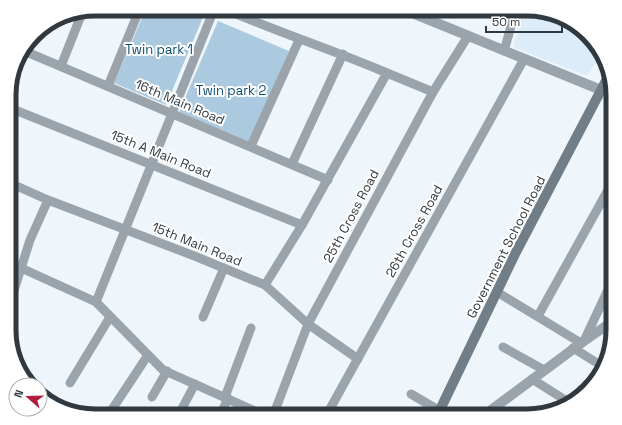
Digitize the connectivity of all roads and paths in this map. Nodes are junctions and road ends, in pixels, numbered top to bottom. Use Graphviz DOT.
graph roads {
  1 [pos="137,16"];
  2 [pos="211,16"];
  3 [pos="242,16"];
  4 [pos="420,16"];
  5 [pos="514,16"];
  6 [pos="81,18"];
  7 [pos="468,36"];
  8 [pos="299,40"];
  9 [pos="504,51"];
  10 [pos="28,53"];
  11 [pos="343,54"];
  12 [pos="524,59"];
  13 [pos="61,66"];
  14 [pos="387,73"];
  15 [pos="605,83"];
  16 [pos="605,85"];
  17 [pos="108,86"];
  18 [pos="433,92"];
  19 [pos="16,110"];
  20 [pos="171,113"];
  21 [pos="251,146"];
  22 [pos="151,164"];
  23 [pos="292,164"];
  24 [pos="328,180"];
  25 [pos="16,186"];
  26 [pos="606,194"];
  27 [pos="48,200"];
  28 [pos="302,225"];
  29 [pos="126,230"];
  30 [pos="16,267"];
  31 [pos="224,268"];
  32 [pos="20,269"];
  33 [pos="16,283"];
  34 [pos="265,285"];
  35 [pos="497,292"];
  36 [pos="606,292"];
  37 [pos="96,302"];
  38 [pos="538,316"];
  39 [pos="110,317"];
  40 [pos="203,317"];
  41 [pos="308,324"];
  42 [pos="606,326"];
  43 [pos="251,328"];
  44 [pos="579,344"];
  45 [pos="503,346"];
  46 [pos="148,355"];
  47 [pos="358,359"];
  48 [pos="599,363"];
  49 [pos="544,370"];
  50 [pos="167,372"];
  51 [pos="532,379"];
  52 [pos="70,383"];
  53 [pos="195,384"];
  54 [pos="411,394"];
  55 [pos="152,397"];
  56 [pos="226,397"];
  57 [pos="565,400"];
  58 [pos="112,409"];
  59 [pos="182,409"];
  60 [pos="222,409"];
  61 [pos="251,409"];
  62 [pos="276,409"];
  63 [pos="330,409"];
  64 [pos="431,409"];
  65 [pos="440,409"];
  66 [pos="492,409"];
  1 -- 17 [label="street"];
  2 -- 20 [label="street"];
  3 -- 8 [label="street"];
  4 -- 7 [label="street"];
  5 -- 9 [label="street"];
  6 -- 13 [label="street"];
  7 -- 9 [label="street"];
  7 -- 18 [label="street, 25th Cross Road"];
  8 -- 11 [label="street"];
  8 -- 21 [label="street"];
  9 -- 12 [label="street"];
  10 -- 13 [label="street, 16th Main Road"];
  11 -- 14 [label="street"];
  11 -- 23 [label="street"];
  12 -- 15 [label="street"];
  12 -- 47 [label="street, 26th Cross Road"];
  13 -- 17 [label="street, 16th Main Road"];
  14 -- 18 [label="street"];
  14 -- 24 [label="street"];
  16 -- 35 [label="main road, Government School Road"];
  17 -- 20 [label="street, 16th Main Road"];
  18 -- 41 [label="street, 25th Cross Road"];
  19 -- 22 [label="street, 15th A Main Road"];
  20 -- 21 [label="street, 16th Main Road"];
  20 -- 22 [label="street"];
  21 -- 23 [label="street, 16th Main Road"];
  22 -- 28 [label="street, 15th A Main Road"];
  22 -- 29 [label="street"];
  23 -- 24 [label="street, 16th Main Road"];
  24 -- 28 [label="street"];
  25 -- 27 [label="street, 15th Main Road"];
  26 -- 38 [label="street"];
  27 -- 29 [label="street, 15th Main Road"];
  27 -- 32 [label="street"];
  28 -- 34 [label="street"];
  29 -- 31 [label="street, 15th Main Road"];
  29 -- 37 [label="street"];
  30 -- 32 [label="street"];
  31 -- 34 [label="street, 15th Main Road"];
  31 -- 40 [label="street"];
  32 -- 33 [label="street"];
  32 -- 37 [label="street"];
  34 -- 41 [label="street, 15th Main Road"];
  35 -- 38 [label="street"];
  35 -- 65 [label="main road, Government School Road"];
  36 -- 44 [label="street"];
  37 -- 39 [label="street"];
  38 -- 44 [label="street"];
  39 -- 46 [label="street"];
  39 -- 52 [label="street"];
  41 -- 47 [label="street, 15th Main Road"];
  41 -- 62 [label="street, 25th Cross Road"];
  42 -- 44 [label="street"];
  43 -- 56 [label="street"];
  44 -- 48 [label="street"];
  44 -- 49 [label="street"];
  45 -- 49 [label="street"];
  46 -- 50 [label="street"];
  46 -- 58 [label="street"];
  47 -- 63 [label="street, 26th Cross Road"];
  49 -- 51 [label="street"];
  50 -- 53 [label="street"];
  50 -- 55 [label="street"];
  51 -- 57 [label="street"];
  51 -- 66 [label="street"];
  53 -- 56 [label="street"];
  53 -- 59 [label="street"];
  54 -- 64 [label="street"];
  56 -- 60 [label="street"];
  56 -- 61 [label="street"];
}
